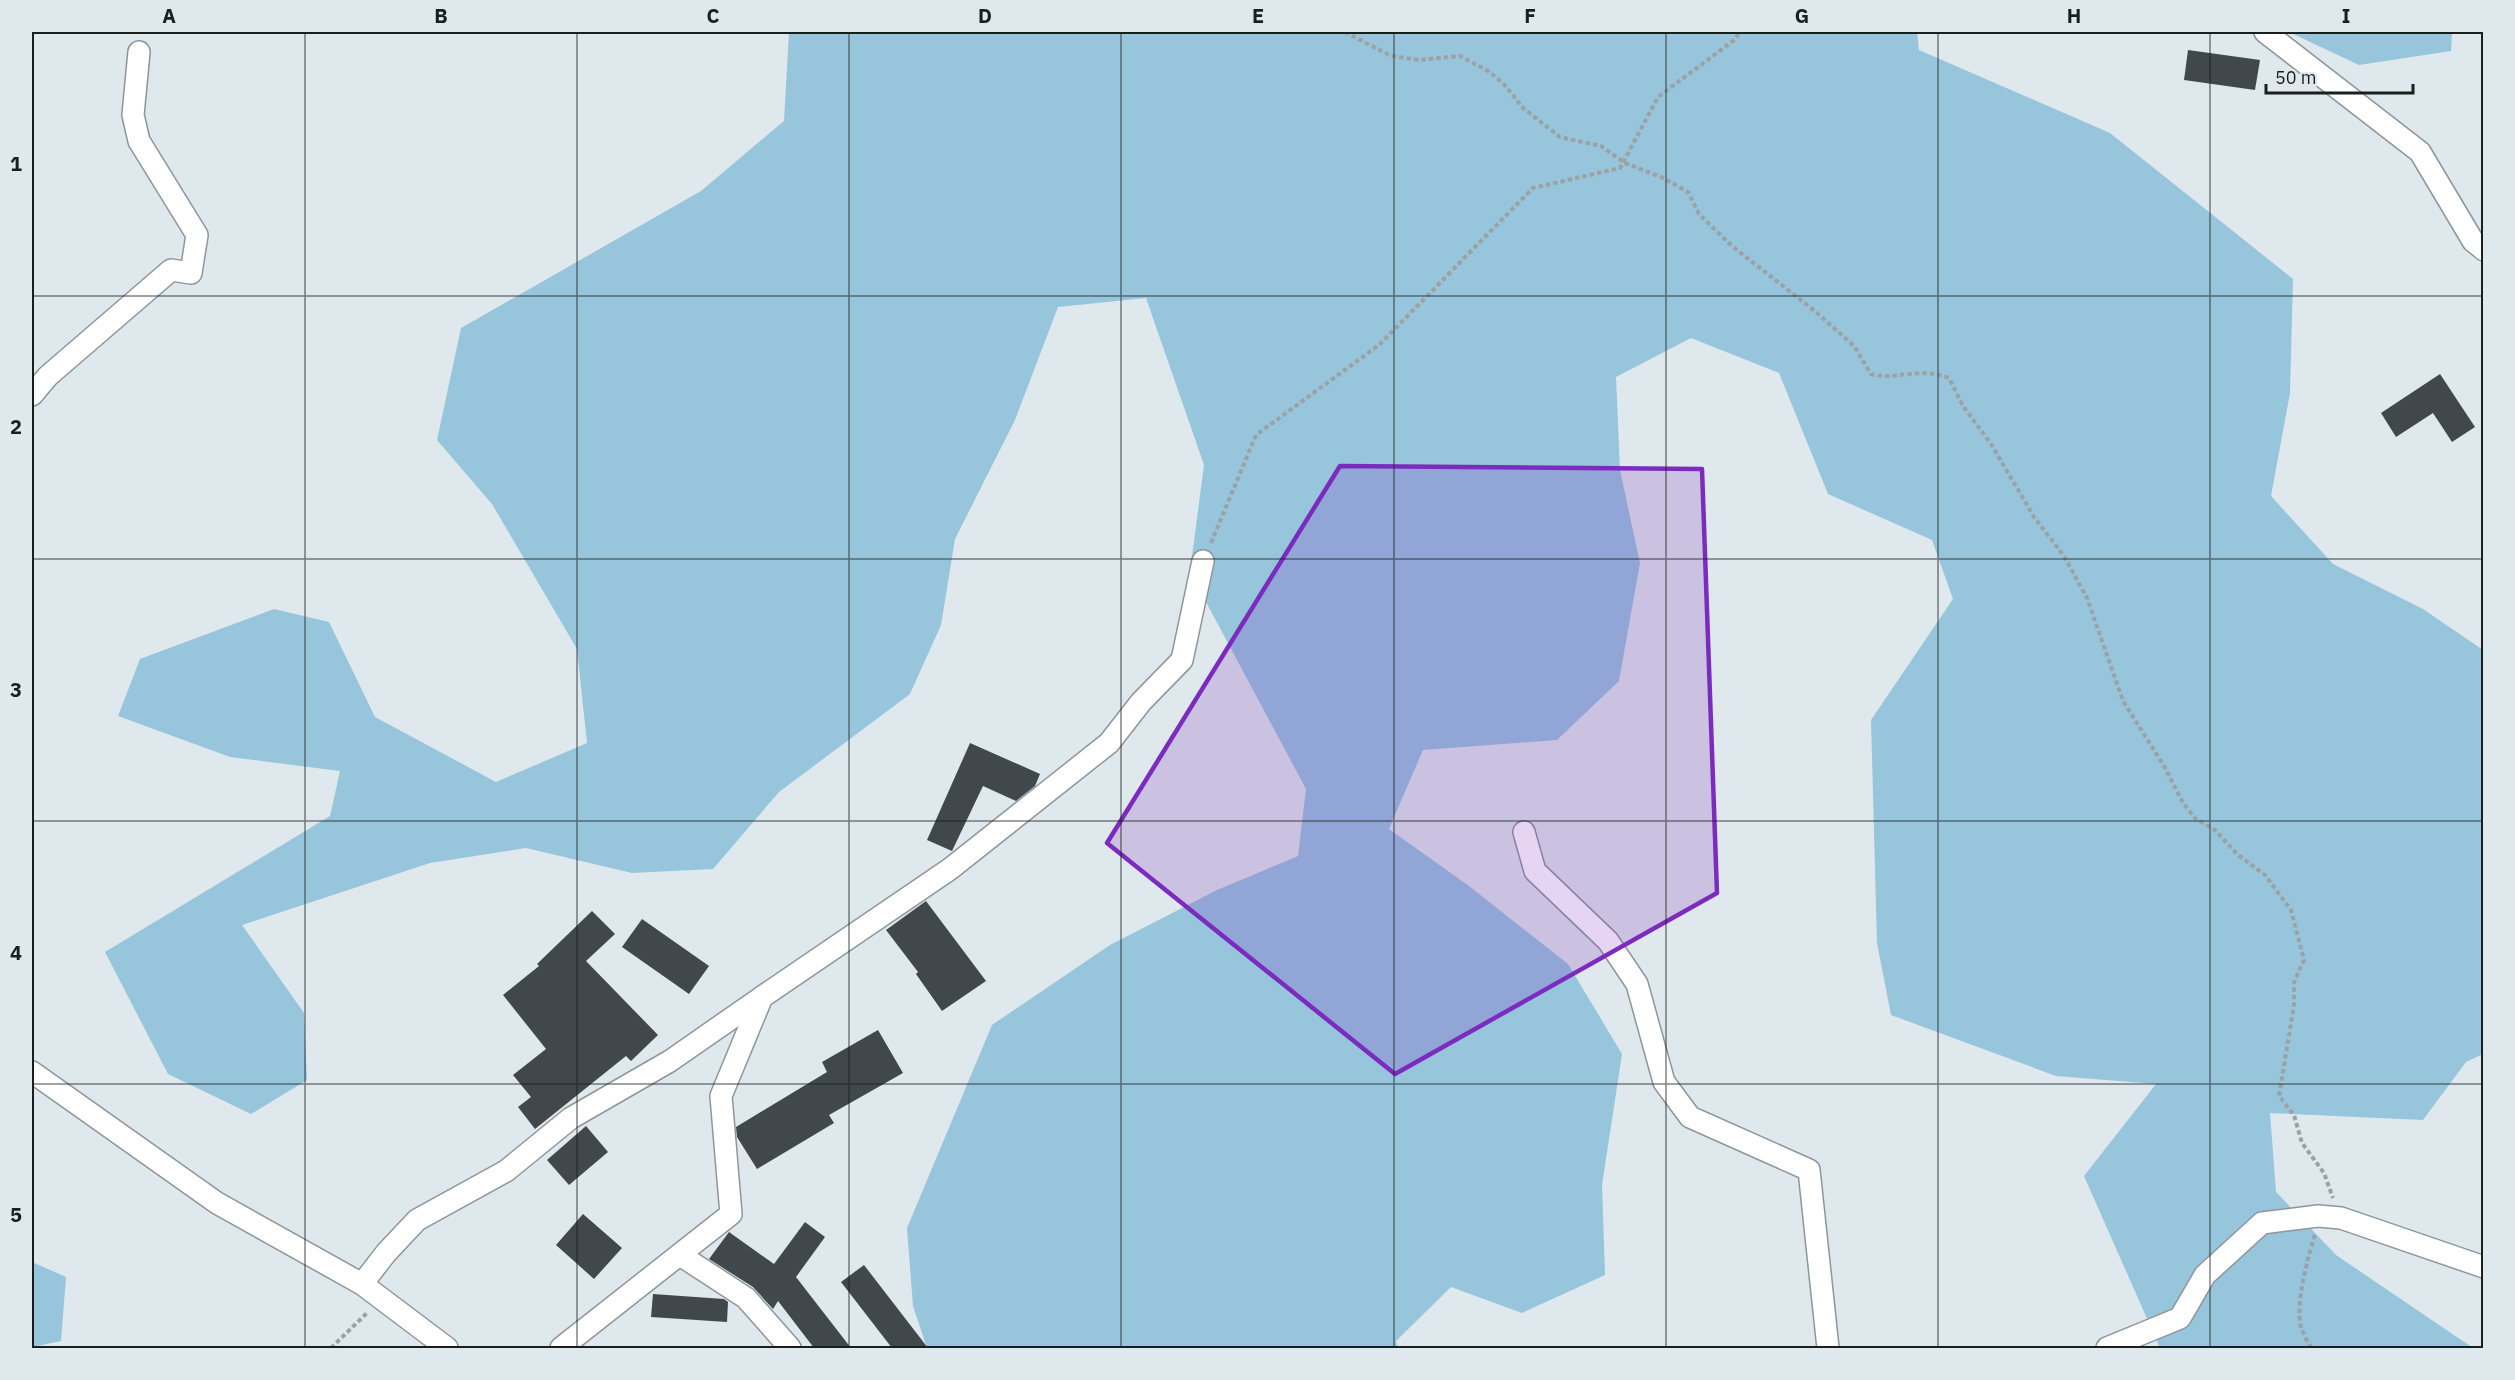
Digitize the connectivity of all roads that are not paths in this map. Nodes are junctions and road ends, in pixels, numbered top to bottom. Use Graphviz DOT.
graph roads {
  1 [pos="2265,32"];
  2 [pos="139,52"];
  3 [pos="2484,250"];
  4 [pos="32,395"];
  5 [pos="1203,561"];
  6 [pos="1524,832"];
  7 [pos="762,997"];
  8 [pos="32,1072"];
  9 [pos="680,1255"];
  10 [pos="2484,1266"];
  11 [pos="362,1284"];
  12 [pos="447,1348"];
  13 [pos="561,1348"];
  14 [pos="790,1348"];
  15 [pos="1828,1348"];
  16 [pos="2107,1348"];
  1 -- 3 [label="street"];
  2 -- 4 [label="street"];
  5 -- 7 [label="street"];
  6 -- 15 [label="street"];
  7 -- 9 [label="street"];
  7 -- 11 [label="street"];
  8 -- 11 [label="street"];
  9 -- 13 [label="street"];
  9 -- 14 [label="street"];
  10 -- 16 [label="street"];
  11 -- 12 [label="street"];
}
